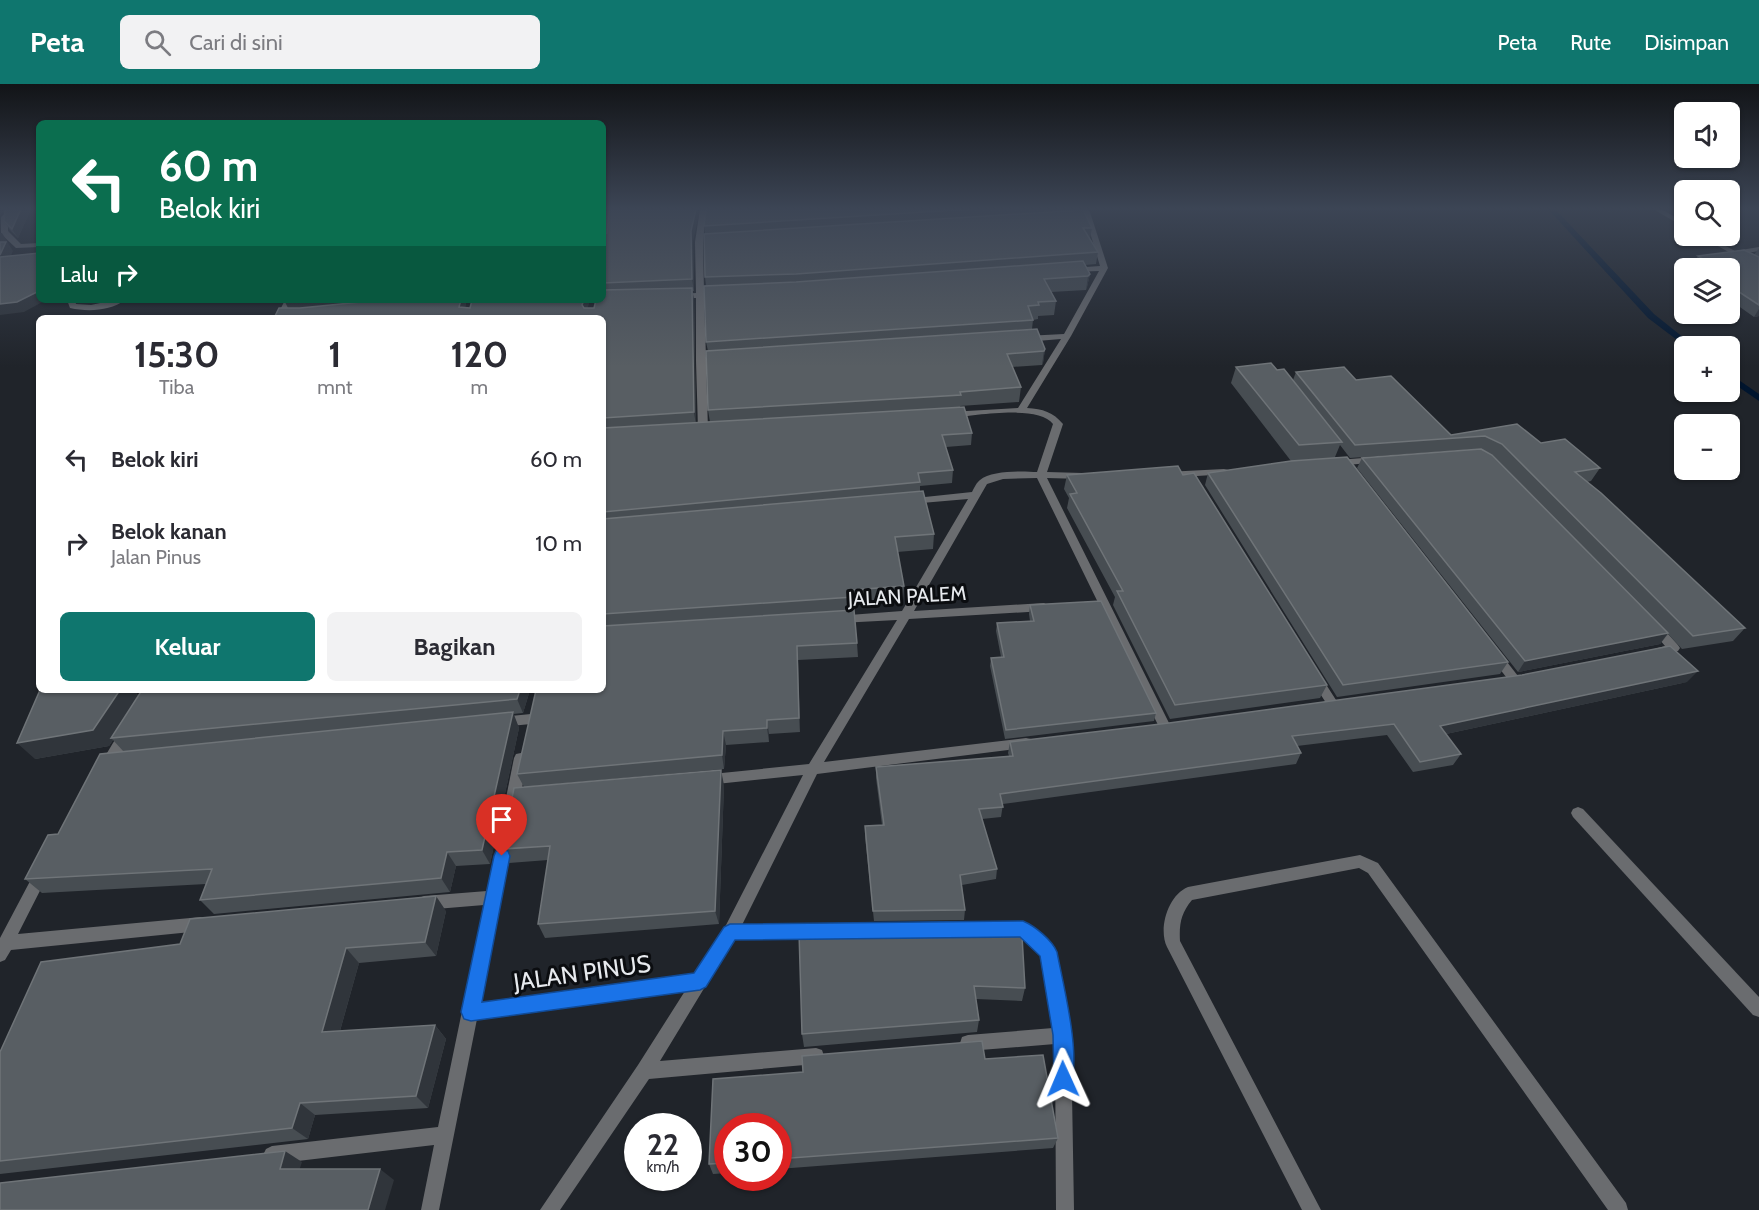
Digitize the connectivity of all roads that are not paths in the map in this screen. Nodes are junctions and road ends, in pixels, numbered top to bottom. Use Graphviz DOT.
graph roads {
  1 [pos="699,262"];
  2 [pos="1102,262"];
  3 [pos="1104,268"];
  4 [pos="1057,271"];
  5 [pos="732,294"];
  6 [pos="700,296"];
  7 [pos="668,297"];
  8 [pos="72,303"];
  9 [pos="112,303"];
  10 [pos="1067,336"];
  11 [pos="1020,339"];
  12 [pos="736,358"];
  13 [pos="700,361"];
  14 [pos="1021,411"];
  15 [pos="938,416"];
  16 [pos="715,429"];
  17 [pos="703,430"];
  18 [pos="692,431"];
  19 [pos="1341,458"];
  20 [pos="1391,459"];
  21 [pos="1321,464"];
  22 [pos="1238,471"];
  23 [pos="1352,472"];
  24 [pos="1159,475"];
  25 [pos="1041,476"];
  26 [pos="1095,476"];
  27 [pos="974,495"];
  28 [pos="893,502"];
  29 [pos="1059,606"];
  30 [pos="906,615"];
  31 [pos="825,620"];
  32 [pos="1648,620"];
  33 [pos="1492,651"];
  34 [pos="1648,654"];
  35 [pos="1307,663"];
  36 [pos="1514,679"];
  37 [pos="535,700"];
  38 [pos="1332,703"];
  39 [pos="134,722"];
  40 [pos="484,724"];
  41 [pos="1164,727"];
  42 [pos="528,731"];
  43 [pos="1036,742"];
  44 [pos="132,759"];
  45 [pos="813,769"];
  46 [pos="698,780"];
  47 [pos="1578,813"];
  48 [pos="48,861"];
  49 [pos="494,897"];
  50 [pos="411,904"];
  51 [pos="220,923"];
  52 [pos="934,930"];
  53 [pos="838,931"];
  54 [pos="730,932"];
  55 [pos="3,949"];
  56 [pos="700,981"];
  57 [pos="1759,1009"];
  58 [pos="471,1012"];
  59 [pos="1063,1035"];
  60 [pos="946,1045"];
  61 [pos="830,1055"];
  62 [pos="644,1071"];
  63 [pos="446,1135"];
  64 [pos="258,1156"];
  65 [pos="430,1210"];
  66 [pos="549,1210"];
  67 [pos="1065,1210"];
  68 [pos="1312,1210"];
  69 [pos="1619,1210"];
  1 -- 6 [label="street"];
  2 -- 3 [label="street"];
  3 -- 4 [label="street"];
  3 -- 10 [label="street"];
  5 -- 6 [label="street"];
  6 -- 7 [label="street"];
  6 -- 13 [label="street"];
  8 -- 9 [label="street"];
  10 -- 11 [label="street"];
  10 -- 14 [label="street"];
  12 -- 13 [label="street"];
  13 -- 17 [label="street"];
  14 -- 15 [label="street"];
  14 -- 25 [label="street"];
  16 -- 17 [label="street"];
  17 -- 18 [label="street"];
  19 -- 20 [label="street"];
  19 -- 21 [label="street"];
  19 -- 23 [label="street"];
  22 -- 24 [label="street"];
  25 -- 26 [label="street"];
  25 -- 27 [label="street"];
  25 -- 41 [label="street"];
  27 -- 28 [label="street"];
  27 -- 30 [label="street"];
  29 -- 30 [label="street, JALAN PALEM"];
  30 -- 31 [label="street, JALAN PALEM"];
  30 -- 45 [label="street"];
  32 -- 34 [label="street"];
  33 -- 36 [label="street"];
  35 -- 38 [label="street"];
  37 -- 42 [label="street"];
  39 -- 44 [label="street"];
  40 -- 42 [label="street"];
  42 -- 49 [label="street"];
  43 -- 45 [label="street"];
  45 -- 46 [label="street"];
  45 -- 54 [label="street"];
  47 -- 57 [label="street"];
  48 -- 55 [label="street"];
  49 -- 50 [label="street"];
  49 -- 58 [label="street"];
  51 -- 55 [label="street"];
  52 -- 59 [label="street"];
  53 -- 54 [label="street"];
  54 -- 56 [label="street"];
  56 -- 58 [label="street, JALAN PINUS"];
  56 -- 62 [label="street"];
  58 -- 63 [label="street"];
  59 -- 60 [label="street"];
  59 -- 67 [label="street"];
  61 -- 62 [label="street"];
  62 -- 66 [label="street"];
  63 -- 64 [label="street"];
  63 -- 65 [label="street"];
  68 -- 69 [label="street"];
}
